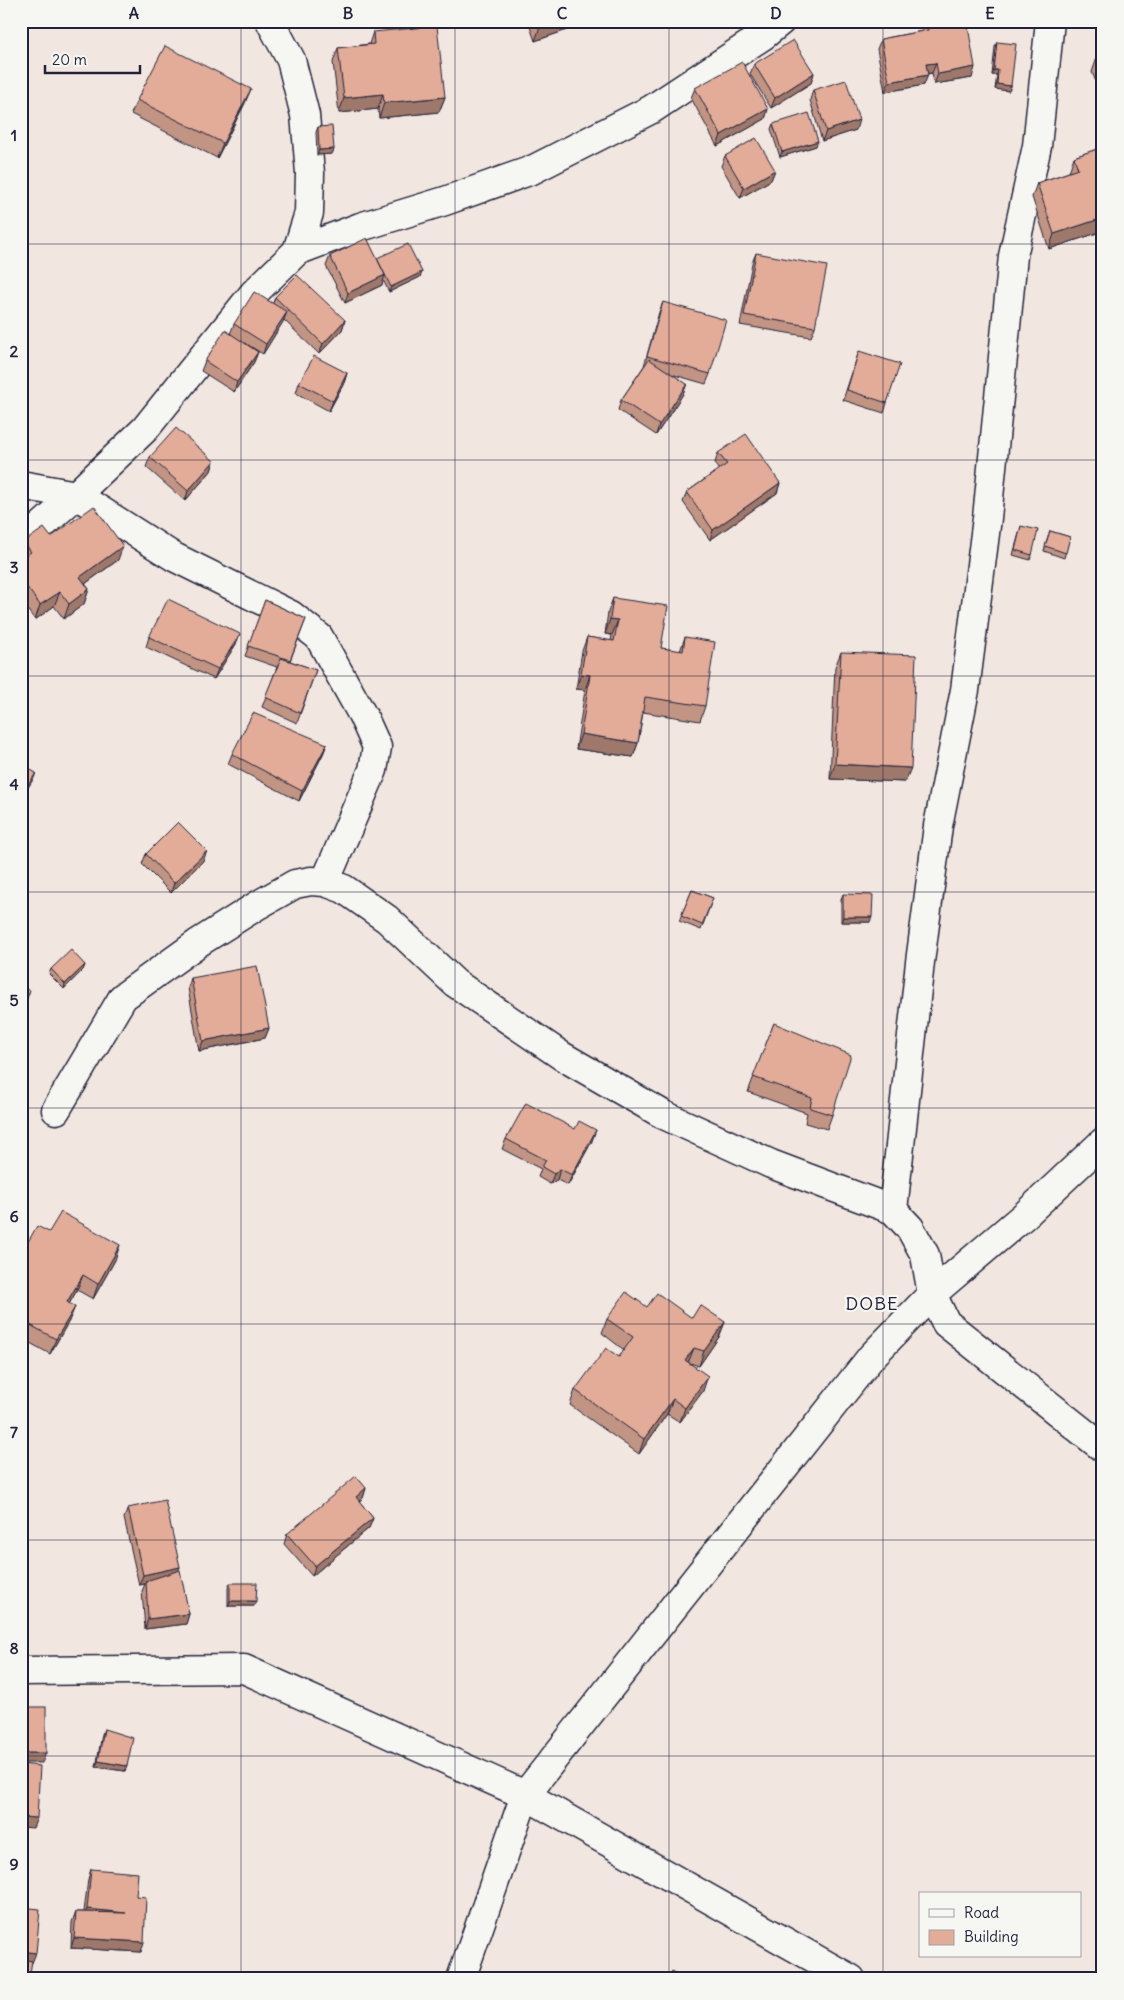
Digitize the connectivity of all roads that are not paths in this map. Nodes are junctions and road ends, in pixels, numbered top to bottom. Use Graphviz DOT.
graph roads {
  1 [pos="270,21"];
  2 [pos="781,21"];
  3 [pos="1050,21"];
  4 [pos="297,251"];
  5 [pos="21,485"];
  6 [pos="76,496"];
  7 [pos="21,544"];
  8 [pos="325,882"];
  9 [pos="56,1110"];
  10 [pos="1103,1142"];
  11 [pos="894,1210"];
  12 [pos="932,1294"];
  13 [pos="1103,1448"];
  14 [pos="21,1671"];
  15 [pos="525,1795"];
  16 [pos="460,1979"];
  17 [pos="851,1979"];
  1 -- 4 [label="street"];
  2 -- 4 [label="street"];
  3 -- 11 [label="street"];
  4 -- 6 [label="street"];
  5 -- 6 [label="street"];
  6 -- 7 [label="street"];
  6 -- 8 [label="street"];
  8 -- 9 [label="street"];
  8 -- 11 [label="street"];
  10 -- 12 [label="street"];
  11 -- 12 [label="street"];
  12 -- 13 [label="street"];
  12 -- 15 [label="street"];
  14 -- 15 [label="street"];
  15 -- 16 [label="street"];
  15 -- 17 [label="street"];
}
